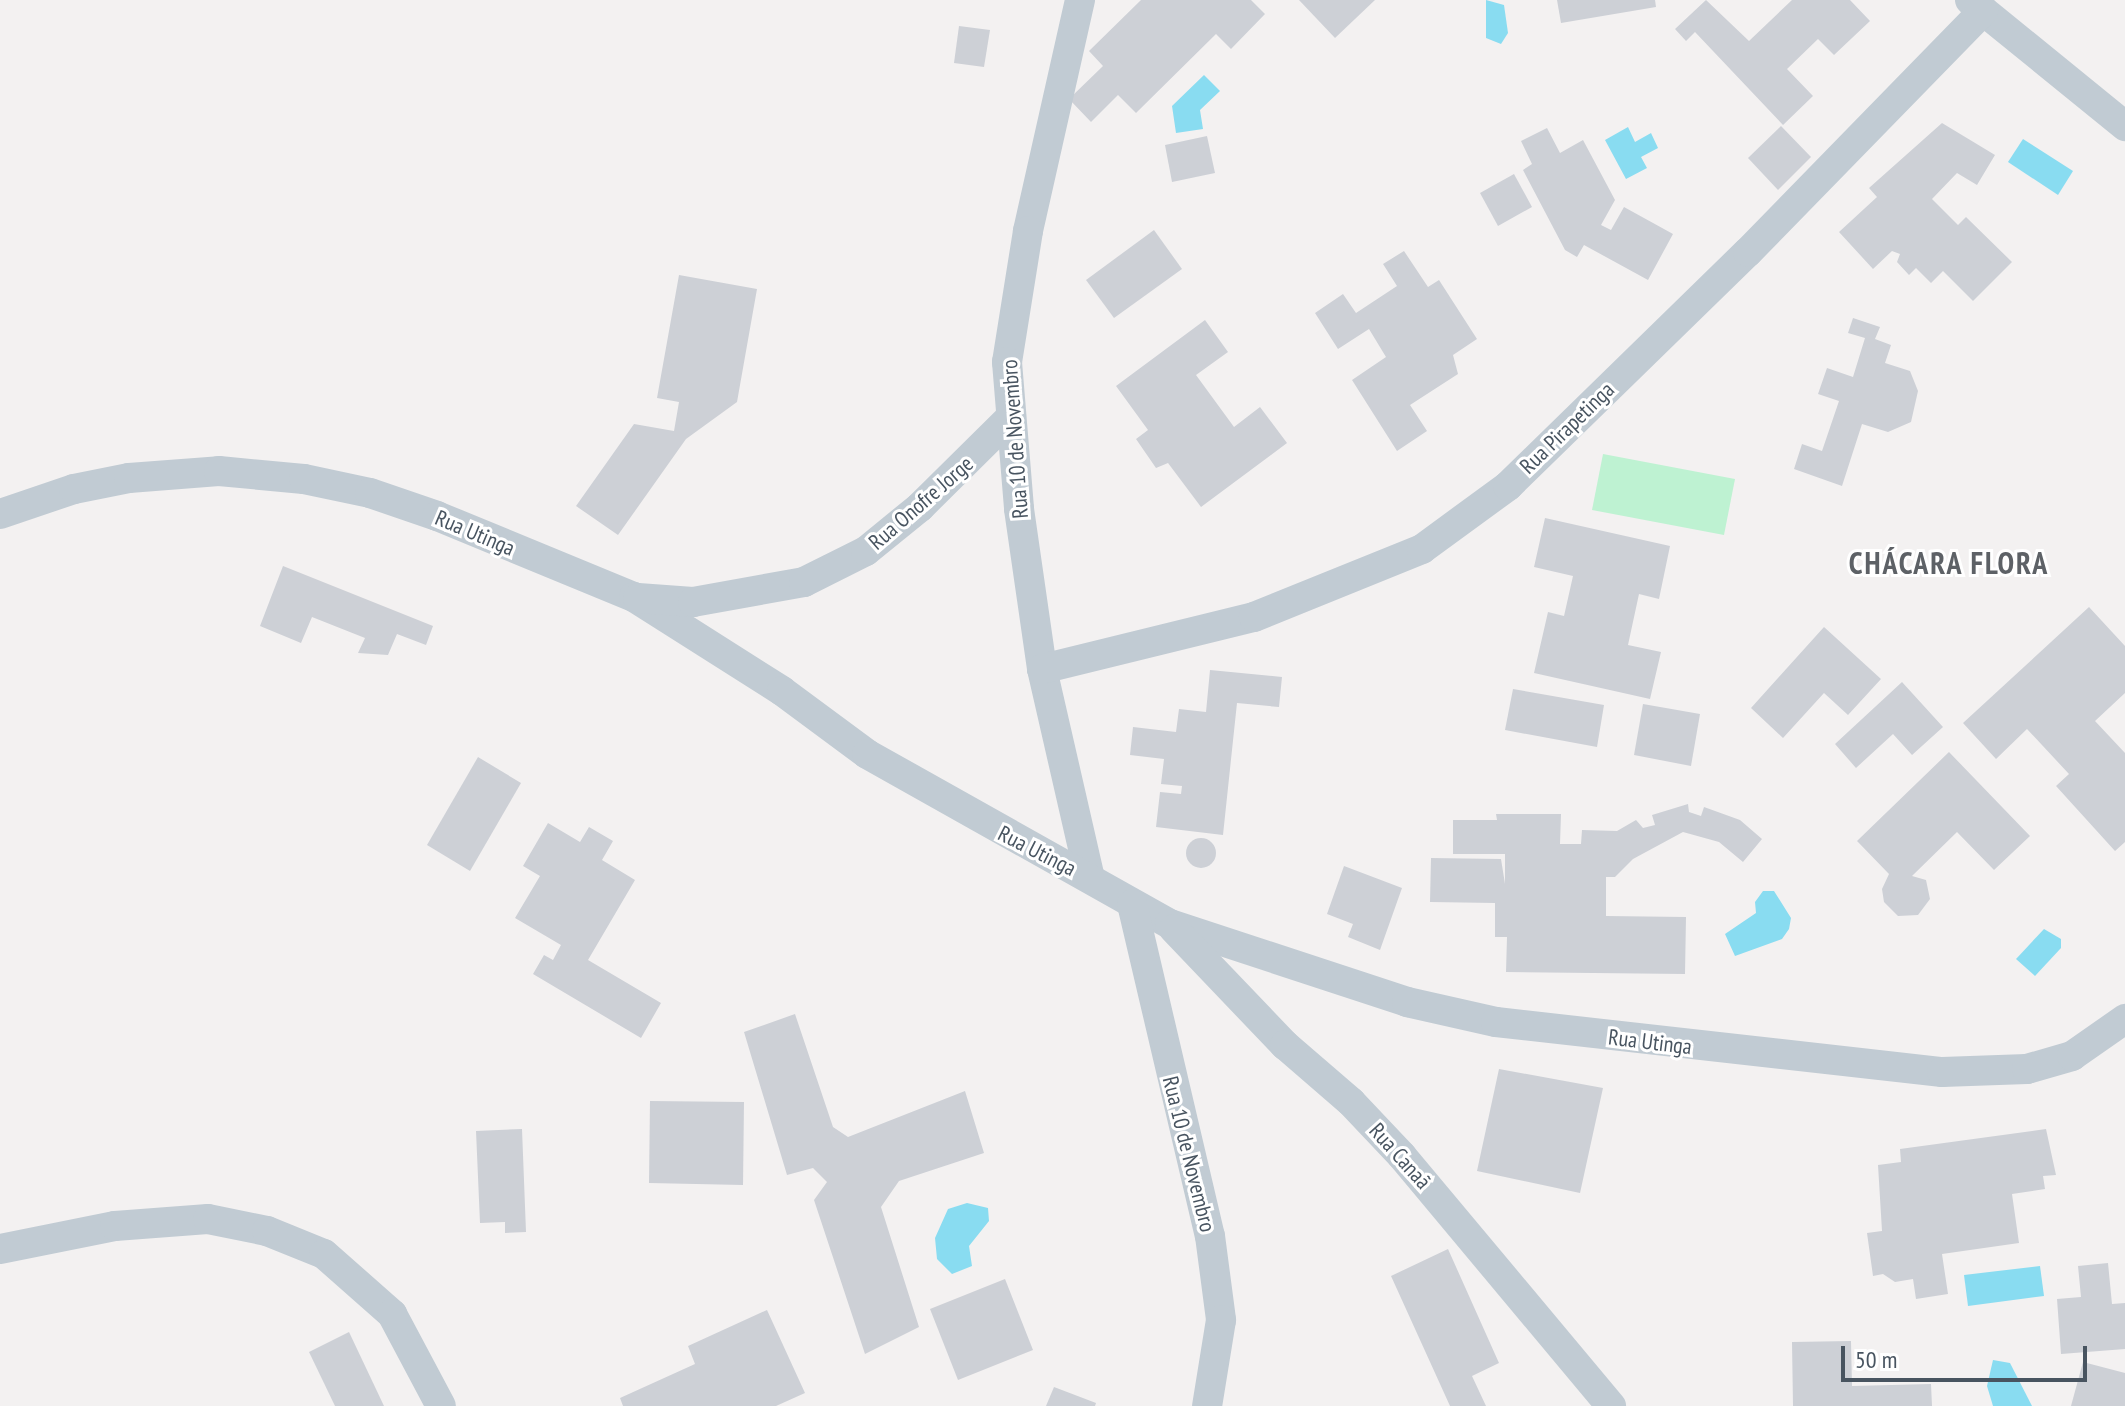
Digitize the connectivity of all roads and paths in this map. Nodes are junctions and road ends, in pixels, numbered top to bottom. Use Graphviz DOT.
graph roads {
  1 [pos="1080,0"];
  2 [pos="1977,6"];
  3 [pos="2125,126"];
  4 [pos="1010,418"];
  5 [pos="0,514"];
  6 [pos="634,597"];
  7 [pos="1042,669"];
  8 [pos="1090,878"];
  9 [pos="1132,904"];
  10 [pos="1170,924"];
  11 [pos="2125,1019"];
  12 [pos="0,1249"];
  13 [pos="441,1406"];
  14 [pos="1207,1406"];
  15 [pos="1611,1406"];
  1 -- 4 [label="street, Rua 10 de Novembro"];
  2 -- 3 [label="street"];
  2 -- 7 [label="street, Rua Pirapetinga"];
  4 -- 6 [label="street, Rua Onofre Jorge"];
  4 -- 7 [label="street, Rua 10 de Novembro"];
  5 -- 6 [label="street, Rua Utinga"];
  6 -- 8 [label="street, Rua Utinga"];
  7 -- 8 [label="street, Rua 10 de Novembro"];
  8 -- 9 [label="street, Rua Utinga"];
  9 -- 10 [label="street, Rua Utinga"];
  9 -- 14 [label="street, Rua 10 de Novembro"];
  10 -- 11 [label="street, Rua Utinga"];
  10 -- 15 [label="street, Rua Canaã"];
  12 -- 13 [label="street"];
}
